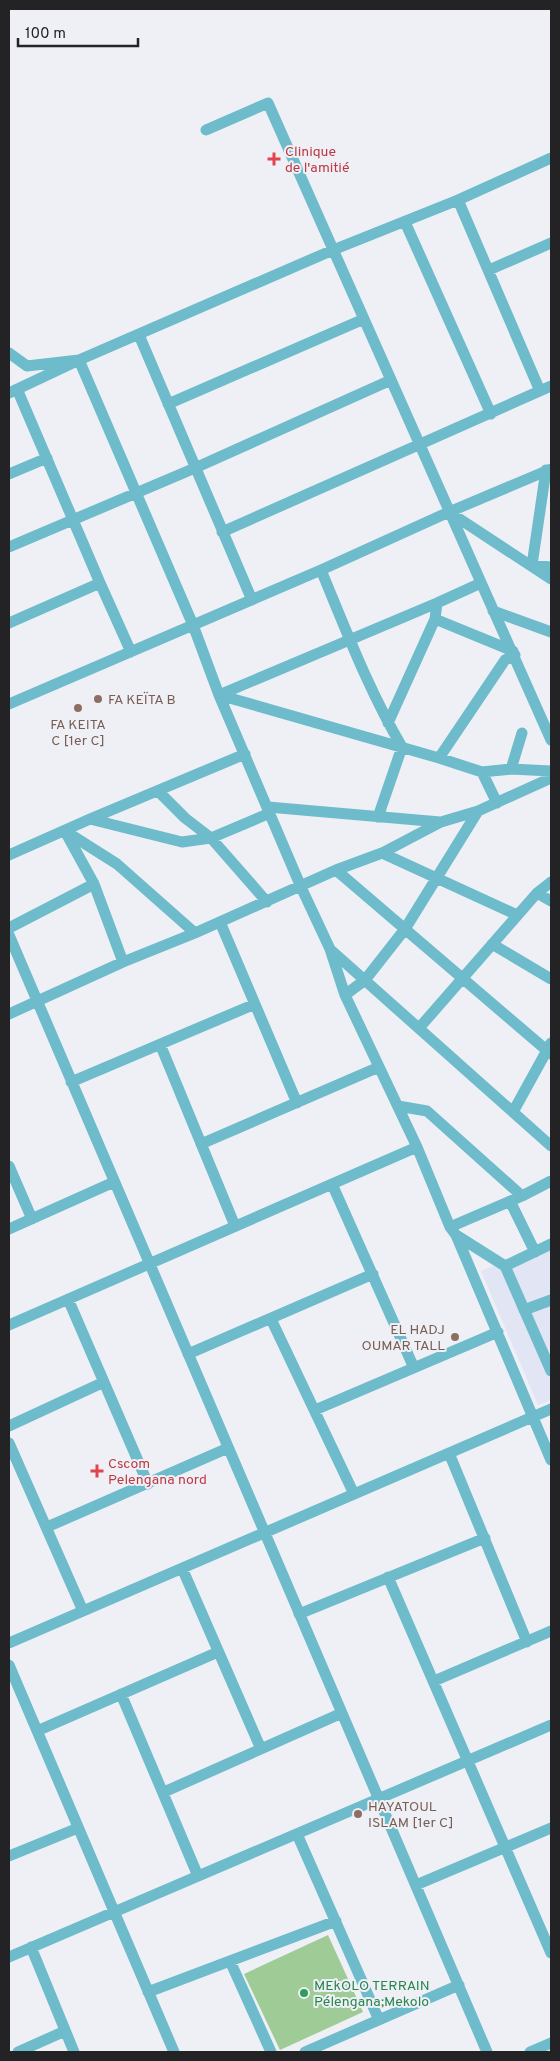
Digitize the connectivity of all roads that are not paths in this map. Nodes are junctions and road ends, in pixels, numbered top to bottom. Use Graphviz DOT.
graph roads {
  1 [pos="206,130"];
  2 [pos="551,158"];
  3 [pos="458,200"];
  4 [pos="405,222"];
  5 [pos="551,243"];
  6 [pos="333,250"];
  7 [pos="489,270"];
  8 [pos="364,319"];
  9 [pos="139,335"];
  10 [pos="9,353"];
  11 [pos="79,360"];
  12 [pos="391,380"];
  13 [pos="546,388"];
  14 [pos="13,391"];
  15 [pos="168,404"];
  16 [pos="491,414"];
  17 [pos="420,444"];
  18 [pos="47,458"];
  19 [pos="195,468"];
  20 [pos="9,474"];
  21 [pos="549,476"];
  22 [pos="135,494"];
  23 [pos="450,512"];
  24 [pos="73,520"];
  25 [pos="222,532"];
  26 [pos="9,547"];
  27 [pos="532,565"];
  28 [pos="551,567"];
  29 [pos="321,570"];
  30 [pos="551,578"];
  31 [pos="100,583"];
  32 [pos="481,583"];
  33 [pos="252,600"];
  34 [pos="437,604"];
  35 [pos="494,611"];
  36 [pos="435,620"];
  37 [pos="9,623"];
  38 [pos="193,625"];
  39 [pos="551,632"];
  40 [pos="350,640"];
  41 [pos="131,652"];
  42 [pos="514,653"];
  43 [pos="220,695"];
  44 [pos="9,704"];
  45 [pos="388,723"];
  46 [pos="522,733"];
  47 [pos="551,740"];
  48 [pos="402,747"];
  49 [pos="245,754"];
  50 [pos="439,758"];
  51 [pos="511,769"];
  52 [pos="551,771"];
  53 [pos="482,772"];
  54 [pos="551,778"];
  55 [pos="158,791"];
  56 [pos="497,803"];
  57 [pos="269,810"];
  58 [pos="478,811"];
  59 [pos="378,817"];
  60 [pos="90,819"];
  61 [pos="441,822"];
  62 [pos="65,831"];
  63 [pos="211,838"];
  64 [pos="382,853"];
  65 [pos="9,855"];
  66 [pos="336,870"];
  67 [pos="438,878"];
  68 [pos="551,882"];
  69 [pos="94,884"];
  70 [pos="301,887"];
  71 [pos="537,893"];
  72 [pos="551,900"];
  73 [pos="267,902"];
  74 [pos="517,915"];
  75 [pos="220,922"];
  76 [pos="9,928"];
  77 [pos="405,929"];
  78 [pos="195,933"];
  79 [pos="9,935"];
  80 [pos="492,944"];
  81 [pos="330,950"];
  82 [pos="123,962"];
  83 [pos="463,979"];
  84 [pos="551,979"];
  85 [pos="365,980"];
  86 [pos="344,995"];
  87 [pos="36,1002"];
  88 [pos="255,1004"];
  89 [pos="9,1014"];
  90 [pos="420,1027"];
  91 [pos="160,1044"];
  92 [pos="550,1050"];
  93 [pos="379,1067"];
  94 [pos="71,1082"];
  95 [pos="296,1103"];
  96 [pos="398,1106"];
  97 [pos="513,1112"];
  98 [pos="201,1144"];
  99 [pos="551,1146"];
  100 [pos="417,1148"];
  101 [pos="9,1166"];
  102 [pos="551,1181"];
  103 [pos="114,1182"];
  104 [pos="332,1184"];
  105 [pos="522,1196"];
  106 [pos="510,1201"];
  107 [pos="32,1219"];
  108 [pos="235,1226"];
  109 [pos="9,1229"];
  110 [pos="453,1231"];
  111 [pos="551,1244"];
  112 [pos="535,1252"];
  113 [pos="149,1264"];
  114 [pos="505,1266"];
  115 [pos="374,1274"];
  116 [pos="68,1299"];
  117 [pos="551,1300"];
  118 [pos="524,1310"];
  119 [pos="271,1319"];
  120 [pos="9,1325"];
  121 [pos="498,1332"];
  122 [pos="188,1354"];
  123 [pos="414,1368"];
  124 [pos="551,1369"];
  125 [pos="104,1382"];
  126 [pos="551,1409"];
  127 [pos="315,1410"];
  128 [pos="534,1417"];
  129 [pos="9,1426"];
  130 [pos="9,1443"];
  131 [pos="228,1448"];
  132 [pos="449,1453"];
  133 [pos="551,1460"];
  134 [pos="148,1484"];
  135 [pos="354,1494"];
  136 [pos="47,1527"];
  137 [pos="265,1533"];
  138 [pos="484,1538"];
  139 [pos="182,1568"];
  140 [pos="388,1577"];
  141 [pos="83,1611"];
  142 [pos="299,1614"];
  143 [pos="551,1631"];
  144 [pos="527,1642"];
  145 [pos="9,1643"];
  146 [pos="218,1652"];
  147 [pos="9,1665"];
  148 [pos="434,1681"];
  149 [pos="122,1694"];
  150 [pos="342,1713"];
  151 [pos="551,1725"];
  152 [pos="37,1731"];
  153 [pos="261,1749"];
  154 [pos="469,1760"];
  155 [pos="164,1792"];
  156 [pos="379,1798"];
  157 [pos="78,1828"];
  158 [pos="551,1828"];
  159 [pos="297,1834"];
  160 [pos="506,1848"];
  161 [pos="9,1856"];
  162 [pos="198,1876"];
  163 [pos="416,1886"];
  164 [pos="114,1912"];
  165 [pos="336,1921"];
  166 [pos="550,1946"];
  167 [pos="31,1947"];
  168 [pos="9,1957"];
  169 [pos="230,1961"];
  170 [pos="458,1985"];
  171 [pos="148,1992"];
  172 [pos="379,2020"];
  173 [pos="65,2031"];
  174 [pos="551,2043"];
  175 [pos="18,2052"];
  176 [pos="74,2052"];
  177 [pos="174,2052"];
  178 [pos="271,2052"];
  179 [pos="305,2052"];
  180 [pos="488,2052"];
  181 [pos="530,2052"];
  1 -- 6 [label="street"];
  2 -- 3 [label="street"];
  3 -- 4 [label="street"];
  3 -- 7 [label="street"];
  4 -- 6 [label="street"];
  4 -- 16 [label="street"];
  5 -- 7 [label="street"];
  6 -- 8 [label="street"];
  6 -- 9 [label="street"];
  7 -- 13 [label="street"];
  8 -- 12 [label="street"];
  8 -- 15 [label="street"];
  9 -- 11 [label="street"];
  9 -- 15 [label="street"];
  10 -- 11 [label="street"];
  11 -- 14 [label="street"];
  11 -- 22 [label="street"];
  12 -- 17 [label="street"];
  12 -- 19 [label="street"];
  13 -- 16 [label="street"];
  14 -- 18 [label="street"];
  15 -- 19 [label="street"];
  16 -- 17 [label="street"];
  17 -- 23 [label="street"];
  17 -- 25 [label="street"];
  18 -- 20 [label="street"];
  18 -- 24 [label="street"];
  19 -- 22 [label="street"];
  19 -- 25 [label="street"];
  21 -- 23 [label="street"];
  21 -- 27 [label="street"];
  22 -- 24 [label="street"];
  22 -- 38 [label="street"];
  23 -- 27 [label="street"];
  23 -- 29 [label="street"];
  23 -- 32 [label="street"];
  24 -- 26 [label="street"];
  24 -- 31 [label="street"];
  25 -- 33 [label="street"];
  27 -- 28 [label="street"];
  27 -- 30 [label="street"];
  29 -- 33 [label="street"];
  29 -- 40 [label="street"];
  31 -- 37 [label="street"];
  31 -- 41 [label="street"];
  32 -- 34 [label="street"];
  32 -- 35 [label="street"];
  33 -- 38 [label="street"];
  34 -- 36 [label="street"];
  34 -- 40 [label="street"];
  35 -- 39 [label="street"];
  35 -- 42 [label="street"];
  36 -- 42 [label="street"];
  36 -- 45 [label="street"];
  38 -- 41 [label="street"];
  38 -- 43 [label="street"];
  40 -- 43 [label="street"];
  40 -- 45 [label="street"];
  41 -- 44 [label="street"];
  42 -- 47 [label="street"];
  42 -- 50 [label="street"];
  43 -- 48 [label="street"];
  43 -- 49 [label="street"];
  45 -- 48 [label="street"];
  46 -- 51 [label="street"];
  48 -- 50 [label="street"];
  48 -- 59 [label="street"];
  49 -- 55 [label="street"];
  49 -- 57 [label="street"];
  50 -- 53 [label="street"];
  51 -- 52 [label="street"];
  51 -- 53 [label="street"];
  53 -- 56 [label="street"];
  54 -- 56 [label="street"];
  55 -- 60 [label="street"];
  55 -- 63 [label="street"];
  56 -- 58 [label="street"];
  57 -- 59 [label="street"];
  57 -- 63 [label="street"];
  57 -- 70 [label="street"];
  58 -- 61 [label="street"];
  58 -- 67 [label="street"];
  59 -- 61 [label="street"];
  60 -- 62 [label="street"];
  60 -- 63 [label="street"];
  61 -- 64 [label="street"];
  62 -- 65 [label="street"];
  62 -- 69 [label="street"];
  62 -- 78 [label="street"];
  63 -- 73 [label="street"];
  64 -- 66 [label="street"];
  64 -- 67 [label="street"];
  66 -- 70 [label="street"];
  66 -- 77 [label="street"];
  67 -- 74 [label="street"];
  67 -- 77 [label="street"];
  68 -- 71 [label="street"];
  69 -- 76 [label="street"];
  69 -- 82 [label="street"];
  70 -- 73 [label="street"];
  70 -- 81 [label="street"];
  71 -- 72 [label="street"];
  71 -- 74 [label="street"];
  73 -- 75 [label="street"];
  74 -- 80 [label="street"];
  75 -- 78 [label="street"];
  75 -- 88 [label="street"];
  77 -- 83 [label="street"];
  77 -- 85 [label="street"];
  78 -- 82 [label="street"];
  79 -- 87 [label="street"];
  80 -- 83 [label="street"];
  80 -- 84 [label="street"];
  81 -- 85 [label="street"];
  81 -- 86 [label="street"];
  82 -- 87 [label="street"];
  83 -- 90 [label="street"];
  83 -- 92 [label="street"];
  85 -- 86 [label="street"];
  85 -- 90 [label="street"];
  86 -- 93 [label="street"];
  87 -- 89 [label="street"];
  87 -- 94 [label="street"];
  88 -- 91 [label="street"];
  88 -- 95 [label="street"];
  90 -- 97 [label="street"];
  91 -- 94 [label="street"];
  91 -- 98 [label="street"];
  92 -- 97 [label="street"];
  93 -- 95 [label="street"];
  93 -- 96 [label="street"];
  94 -- 103 [label="street"];
  95 -- 98 [label="street"];
  96 -- 100 [label="street"];
  96 -- 105 [label="street"];
  97 -- 99 [label="street"];
  98 -- 108 [label="street"];
  100 -- 104 [label="street"];
  100 -- 110 [label="street"];
  101 -- 107 [label="street"];
  102 -- 105 [label="street"];
  103 -- 107 [label="street"];
  103 -- 113 [label="street"];
  104 -- 108 [label="street"];
  104 -- 115 [label="street"];
  105 -- 106 [label="street"];
  106 -- 110 [label="street"];
  106 -- 112 [label="street"];
  107 -- 109 [label="street"];
  108 -- 113 [label="street"];
  110 -- 114 [label="street"];
  110 -- 121 [label="street"];
  111 -- 112 [label="street"];
  112 -- 114 [label="street"];
  113 -- 116 [label="street"];
  113 -- 122 [label="street"];
  114 -- 118 [label="street"];
  115 -- 119 [label="street"];
  115 -- 123 [label="street"];
  116 -- 120 [label="street"];
  116 -- 125 [label="street"];
  117 -- 118 [label="street"];
  118 -- 124 [label="street"];
  119 -- 122 [label="street"];
  119 -- 127 [label="street"];
  121 -- 123 [label="street"];
  121 -- 128 [label="street"];
  122 -- 131 [label="street"];
  123 -- 127 [label="street"];
  125 -- 129 [label="street"];
  125 -- 134 [label="street"];
  126 -- 128 [label="street"];
  127 -- 135 [label="street"];
  128 -- 132 [label="street"];
  128 -- 133 [label="street"];
  130 -- 136 [label="street"];
  131 -- 134 [label="street"];
  131 -- 137 [label="street"];
  132 -- 135 [label="street"];
  132 -- 138 [label="street"];
  134 -- 136 [label="street"];
  135 -- 137 [label="street"];
  136 -- 141 [label="street"];
  137 -- 139 [label="street"];
  137 -- 142 [label="street"];
  138 -- 140 [label="street"];
  138 -- 144 [label="street"];
  139 -- 141 [label="street"];
  139 -- 146 [label="street"];
  140 -- 142 [label="street"];
  140 -- 148 [label="street"];
  141 -- 145 [label="street"];
  142 -- 150 [label="street"];
  143 -- 144 [label="street"];
  144 -- 148 [label="street"];
  146 -- 149 [label="street"];
  146 -- 153 [label="street"];
  147 -- 152 [label="street"];
  148 -- 154 [label="street"];
  149 -- 152 [label="street"];
  149 -- 155 [label="street"];
  150 -- 153 [label="street"];
  150 -- 156 [label="street"];
  151 -- 154 [label="street"];
  152 -- 157 [label="street"];
  153 -- 155 [label="street"];
  154 -- 156 [label="street"];
  154 -- 160 [label="street"];
  155 -- 162 [label="street"];
  156 -- 159 [label="street"];
  156 -- 163 [label="street"];
  157 -- 161 [label="street"];
  157 -- 164 [label="street"];
  158 -- 160 [label="street"];
  159 -- 162 [label="street"];
  159 -- 165 [label="street"];
  160 -- 163 [label="street"];
  160 -- 166 [label="street"];
  162 -- 164 [label="street"];
  163 -- 170 [label="street"];
  164 -- 167 [label="street"];
  164 -- 171 [label="street"];
  165 -- 169 [label="street"];
  165 -- 172 [label="street"];
  167 -- 168 [label="street"];
  167 -- 173 [label="street"];
  169 -- 171 [label="street"];
  169 -- 178 [label="street"];
  170 -- 172 [label="street"];
  170 -- 180 [label="street"];
  171 -- 177 [label="street"];
  172 -- 179 [label="street"];
  173 -- 175 [label="street"];
  173 -- 176 [label="street"];
  174 -- 181 [label="street"];
}
